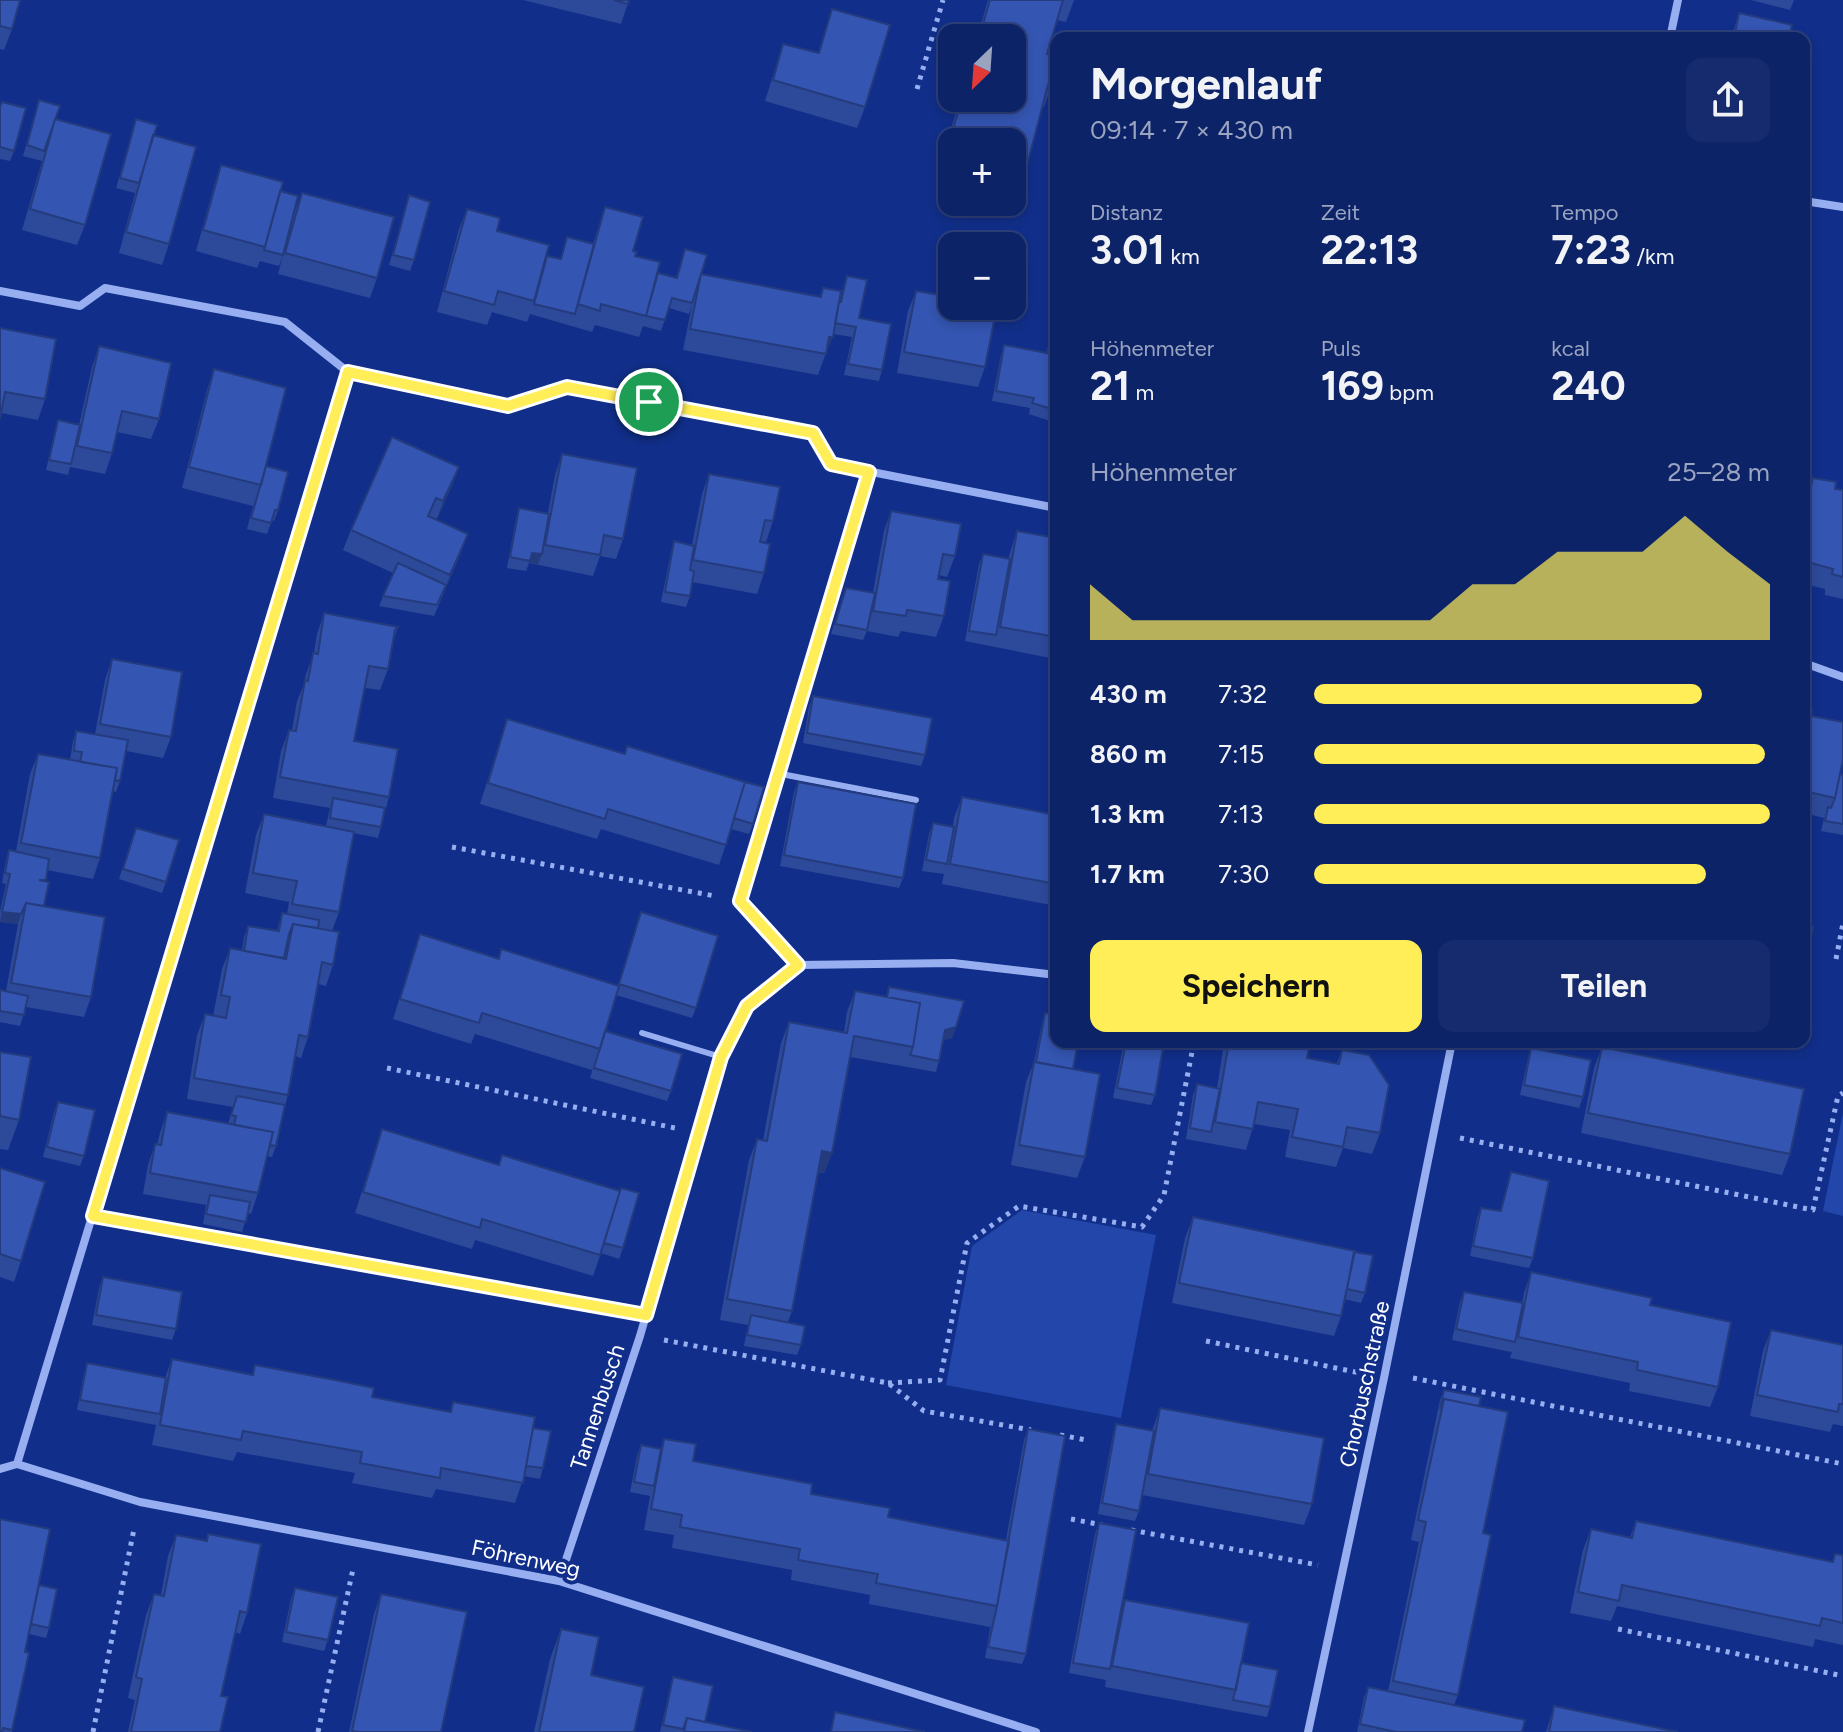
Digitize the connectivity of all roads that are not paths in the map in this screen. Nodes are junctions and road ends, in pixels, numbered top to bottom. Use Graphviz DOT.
graph roads {
  1 [pos="1678,0"];
  2 [pos="1671,32"];
  3 [pos="1810,202"];
  4 [pos="1843,207"];
  5 [pos="0,291"];
  6 [pos="348,372"];
  7 [pos="1050,507"];
  8 [pos="1810,665"];
  9 [pos="1843,677"];
  10 [pos="916,800"];
  11 [pos="798,965"];
  12 [pos="1050,974"];
  13 [pos="642,1033"];
  14 [pos="1451,1048"];
  15 [pos="721,1057"];
  16 [pos="17,1464"];
  17 [pos="0,1469"];
  18 [pos="559,1581"];
  19 [pos="1036,1732"];
  20 [pos="1308,1732"];
  1 -- 2 [label="street"];
  3 -- 4 [label="street"];
  5 -- 6 [label="street"];
  6 -- 7 [label="street"];
  6 -- 16 [label="street"];
  8 -- 9 [label="street"];
  10 -- 11 [label="lane"];
  11 -- 12 [label="street"];
  11 -- 15 [label="street, Tannenbusch"];
  13 -- 15 [label="lane"];
  14 -- 20 [label="street, Chorbuschstraße"];
  15 -- 18 [label="street, Tannenbusch"];
  16 -- 17 [label="street"];
  16 -- 18 [label="street, Föhrenweg"];
  18 -- 19 [label="street, Föhrenweg"];
}
